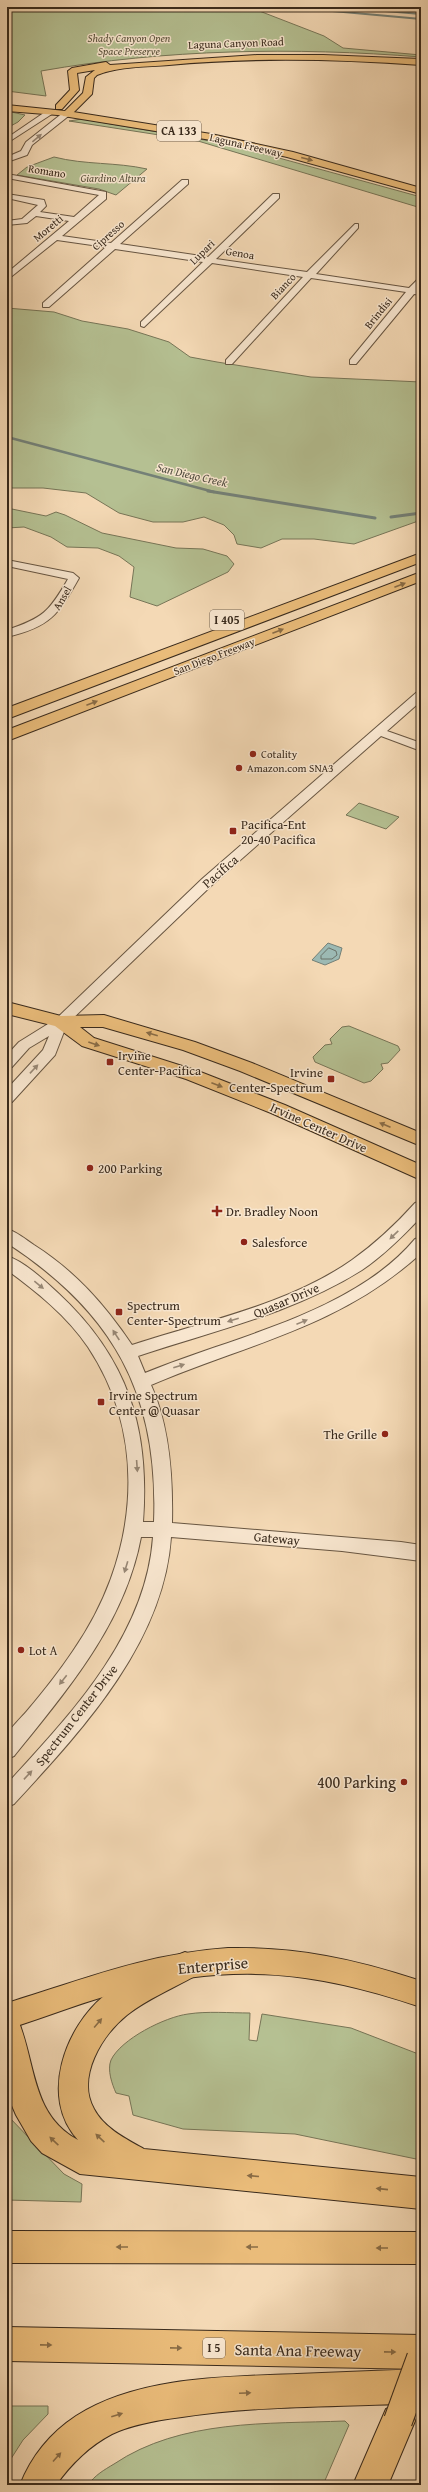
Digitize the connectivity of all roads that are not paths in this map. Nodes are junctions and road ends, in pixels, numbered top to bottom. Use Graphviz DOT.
graph roads {
  1 [pos="421,60"];
  2 [pos="74,80"];
  3 [pos="53,98"];
  4 [pos="7,100"];
  5 [pos="32,101"];
  6 [pos="7,108"];
  7 [pos="62,110"];
  8 [pos="7,142"];
  9 [pos="309,148"];
  10 [pos="7,160"];
  11 [pos="350,171"];
  12 [pos="7,176"];
  13 [pos="185,182"];
  14 [pos="421,191"];
  15 [pos="421,194"];
  16 [pos="7,196"];
  17 [pos="276,196"];
  18 [pos="103,197"];
  19 [pos="34,213"];
  20 [pos="76,220"];
  21 [pos="7,223"];
  22 [pos="355,226"];
  23 [pos="55,237"];
  24 [pos="113,246"];
  25 [pos="210,260"];
  26 [pos="7,266"];
  27 [pos="18,268"];
  28 [pos="310,275"];
  29 [pos="7,277"];
  30 [pos="421,279"];
  31 [pos="416,291"];
  32 [pos="46,305"];
  33 [pos="144,324"];
  34 [pos="229,362"];
  35 [pos="353,362"];
  36 [pos="421,546"];
  37 [pos="421,557"];
  38 [pos="7,563"];
  39 [pos="421,576"];
  40 [pos="7,634"];
  41 [pos="421,695"];
  42 [pos="7,703"];
  43 [pos="7,714"];
  44 [pos="25,730"];
  45 [pos="380,732"];
  46 [pos="7,736"];
  47 [pos="7,743"];
  48 [pos="421,746"];
  49 [pos="7,1008"];
  50 [pos="61,1022"];
  51 [pos="7,1064"];
  52 [pos="7,1098"];
  53 [pos="421,1140"];
  54 [pos="421,1172"];
  55 [pos="421,1207"];
  56 [pos="7,1235"];
  57 [pos="421,1243"];
  58 [pos="7,1262"];
  59 [pos="358,1265"];
  60 [pos="379,1281"];
  61 [pos="128,1353"];
  62 [pos="143,1381"];
  63 [pos="133,1529"];
  64 [pos="163,1529"];
  65 [pos="421,1553"];
  66 [pos="7,1750"];
  67 [pos="7,1798"];
  68 [pos="185,1966"];
  69 [pos="421,1994"];
  70 [pos="7,2016"];
  71 [pos="7,2031"];
  72 [pos="144,2166"];
  73 [pos="421,2193"];
  74 [pos="7,2247"];
  75 [pos="421,2248"];
  76 [pos="7,2344"];
  77 [pos="421,2352"];
  78 [pos="421,2358"];
  79 [pos="421,2386"];
  80 [pos="398,2421"];
  81 [pos="37,2485"];
  82 [pos="370,2485"];
  83 [pos="374,2485"];
  1 -- 2 [label="main road, Laguna Canyon Road"];
  1 -- 7 [label="main road, Laguna Canyon Road"];
  2 -- 3 [label="main road"];
  2 -- 7 [label="main road, Laguna Canyon Road"];
  4 -- 5 [label="main road"];
  4 -- 7 [label="main road, CA 133"];
  6 -- 7 [label="main road, CA 133"];
  7 -- 8 [label="street"];
  7 -- 9 [label="highway, Laguna Freeway / CA 133"];
  10 -- 7 [label="street, one-way"];
  7 -- 11 [label="highway, Laguna Freeway / CA 133, one-way"];
  11 -- 14 [label="highway, Laguna Freeway / CA 133"];
  11 -- 15 [label="highway"];
  12 -- 18 [label="street, Romano"];
  13 -- 24 [label="street, Cipresso"];
  16 -- 19 [label="street"];
  17 -- 25 [label="street, Lupari"];
  18 -- 20 [label="street, Moretti"];
  19 -- 20 [label="street"];
  19 -- 21 [label="street"];
  20 -- 23 [label="street, Moretti"];
  22 -- 28 [label="street, Bianco"];
  23 -- 24 [label="street, Genoa"];
  23 -- 27 [label="street, Moretti"];
  24 -- 25 [label="street, Genoa"];
  24 -- 32 [label="street, Cipresso"];
  25 -- 28 [label="street, Genoa"];
  25 -- 33 [label="street, Lupari"];
  26 -- 27 [label="street"];
  27 -- 29 [label="street, Moretti"];
  28 -- 31 [label="street, Genoa"];
  28 -- 34 [label="street, Bianco"];
  30 -- 31 [label="street, Brindisi"];
  31 -- 35 [label="street, Brindisi"];
  36 -- 42 [label="highway, I 405"];
  37 -- 43 [label="highway"];
  38 -- 40 [label="street, Ansel"];
  44 -- 39 [label="highway, San Diego Freeway / I 405, one-way"];
  41 -- 45 [label="street, Pacifica"];
  44 -- 46 [label="highway, San Diego Freeway / I 405"];
  44 -- 47 [label="highway"];
  45 -- 48 [label="street"];
  45 -- 50 [label="street, Pacifica"];
  49 -- 50 [label="main road, Irvine Center Drive"];
  50 -- 51 [label="street, Pacifica"];
  52 -- 50 [label="street, Pacifica, one-way"];
  53 -- 50 [label="main road, Irvine Center Drive, one-way"];
  50 -- 54 [label="main road, Irvine Center Drive, one-way"];
  55 -- 59 [label="street, Quasar Drive, one-way"];
  61 -- 56 [label="street, Spectrum Center Drive, one-way"];
  57 -- 60 [label="street, Quasar Drive"];
  58 -- 63 [label="street, one-way"];
  59 -- 60 [label="street"];
  59 -- 61 [label="street, Quasar Drive, one-way"];
  62 -- 60 [label="street, Quasar Drive, one-way"];
  61 -- 62 [label="street, Spectrum Center Drive"];
  62 -- 64 [label="street, Spectrum Center Drive"];
  63 -- 64 [label="street, Gateway"];
  63 -- 66 [label="street, one-way"];
  64 -- 65 [label="street, Gateway"];
  67 -- 64 [label="street, Spectrum Center Drive, one-way"];
  68 -- 69 [label="main road, Enterprise"];
  68 -- 70 [label="main road, Enterprise"];
  72 -- 68 [label="highway, one-way"];
  72 -- 71 [label="highway, one-way"];
  73 -- 72 [label="highway, one-way"];
  75 -- 74 [label="highway, one-way"];
  76 -- 77 [label="highway, Santa Ana Freeway / I 5, one-way"];
  78 -- 80 [label="main road, bridge"];
  81 -- 79 [label="highway, one-way"];
  80 -- 82 [label="highway"];
  80 -- 83 [label="main road"];
}
